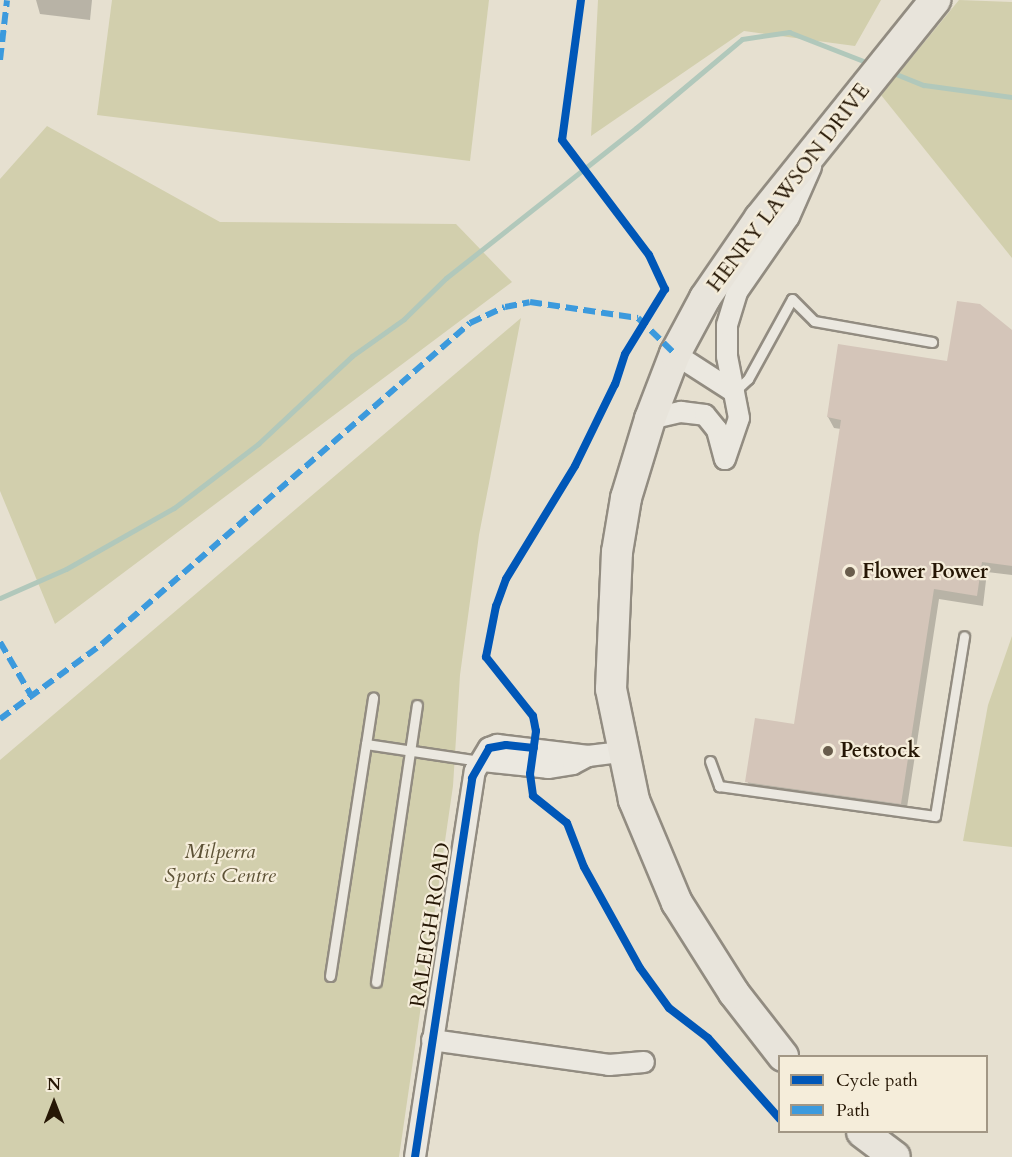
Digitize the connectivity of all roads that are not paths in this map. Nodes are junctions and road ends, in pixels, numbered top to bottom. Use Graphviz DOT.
graph roads {
  1 [pos="935,0"];
  2 [pos="823,139"];
  3 [pos="932,342"];
  4 [pos="675,354"];
  5 [pos="734,393"];
  6 [pos="650,419"];
  7 [pos="964,636"];
  8 [pos="373,698"];
  9 [pos="417,705"];
  10 [pos="366,744"];
  11 [pos="411,750"];
  12 [pos="622,752"];
  13 [pos="483,761"];
  14 [pos="710,761"];
  15 [pos="330,976"];
  16 [pos="376,982"];
  17 [pos="432,1040"];
  18 [pos="782,1055"];
  19 [pos="644,1062"];
  20 [pos="865,1133"];
  21 [pos="415,1157"];
  22 [pos="895,1157"];
  1 -- 2 [label="main road, HENRY LAWSON DRIVE"];
  2 -- 4 [label="main road, HENRY LAWSON DRIVE"];
  2 -- 5 [label="street"];
  3 -- 5 [label="lane"];
  4 -- 5 [label="street"];
  4 -- 6 [label="main road, HENRY LAWSON DRIVE"];
  5 -- 6 [label="street"];
  6 -- 12 [label="main road, HENRY LAWSON DRIVE"];
  7 -- 14 [label="lane"];
  8 -- 10 [label="lane"];
  9 -- 11 [label="lane"];
  10 -- 11 [label="lane"];
  10 -- 15 [label="lane"];
  11 -- 13 [label="lane"];
  11 -- 16 [label="lane"];
  12 -- 13 [label="street, RALEIGH ROAD"];
  12 -- 18 [label="main road, HENRY LAWSON DRIVE"];
  13 -- 17 [label="street, RALEIGH ROAD"];
  17 -- 19 [label="street"];
  17 -- 21 [label="street, RALEIGH ROAD"];
  20 -- 22 [label="main road"];
}
